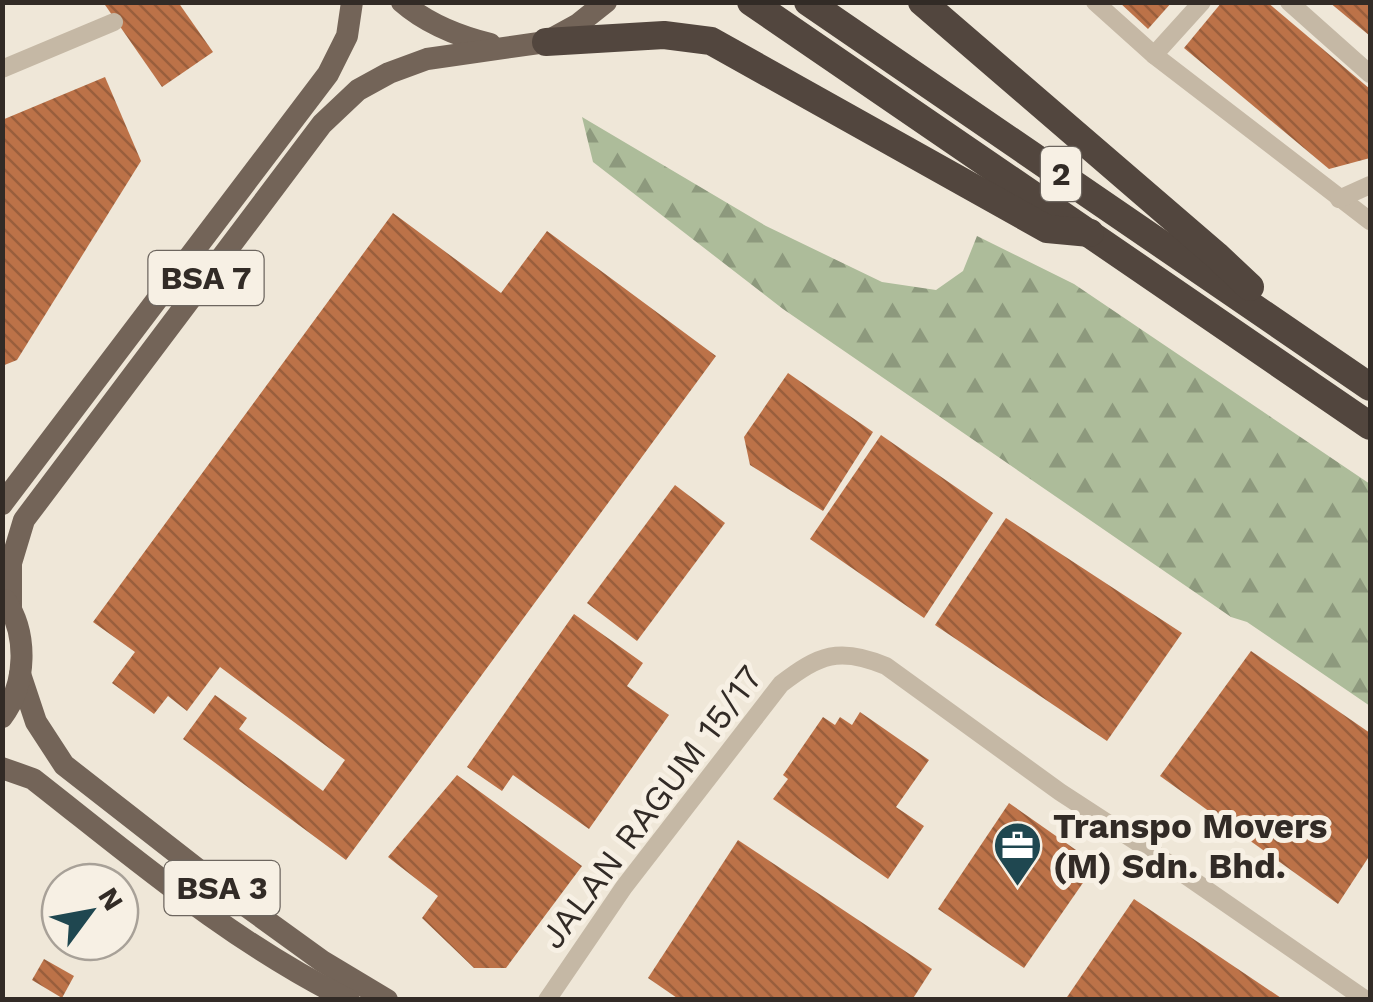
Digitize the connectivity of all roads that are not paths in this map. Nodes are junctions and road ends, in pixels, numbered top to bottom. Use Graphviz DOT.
graph roads {
  1 [pos="352,2"];
  2 [pos="402,2"];
  3 [pos="606,2"];
  4 [pos="751,2"];
  5 [pos="808,2"];
  6 [pos="922,2"];
  7 [pos="1095,2"];
  8 [pos="1202,2"];
  9 [pos="1289,2"];
  10 [pos="114,22"];
  11 [pos="546,42"];
  12 [pos="503,48"];
  13 [pos="1154,55"];
  14 [pos="2,69"];
  15 [pos="1370,74"];
  16 [pos="1370,185"];
  17 [pos="1339,199"];
  18 [pos="1370,221"];
  19 [pos="1091,233"];
  20 [pos="1312,346"];
  21 [pos="1370,387"];
  22 [pos="1370,426"];
  23 [pos="2,504"];
  24 [pos="7,603"];
  25 [pos="20,674"];
  26 [pos="2,716"];
  27 [pos="2,768"];
  28 [pos="348,1000"];
  29 [pos="387,1000"];
  30 [pos="547,1000"];
  31 [pos="1366,1000"];
  1 -- 23 [label="main road, BSA 7"];
  2 -- 12 [label="main road"];
  3 -- 11 [label="main road"];
  4 -- 19 [label="highway, 2"];
  5 -- 20 [label="highway, 2"];
  6 -- 20 [label="highway"];
  7 -- 13 [label="street"];
  8 -- 13 [label="street"];
  9 -- 15 [label="street"];
  10 -- 14 [label="street"];
  11 -- 12 [label="main road"];
  11 -- 19 [label="highway"];
  12 -- 24 [label="main road, BSA 7"];
  13 -- 17 [label="street"];
  16 -- 17 [label="street"];
  17 -- 18 [label="street"];
  19 -- 22 [label="highway, 2"];
  20 -- 21 [label="highway, 2"];
  24 -- 25 [label="main road"];
  25 -- 26 [label="main road"];
  25 -- 29 [label="main road, BSA 3"];
  27 -- 28 [label="main road, BSA 3"];
  30 -- 31 [label="street, JALAN RAGUM 15/17"];
}
